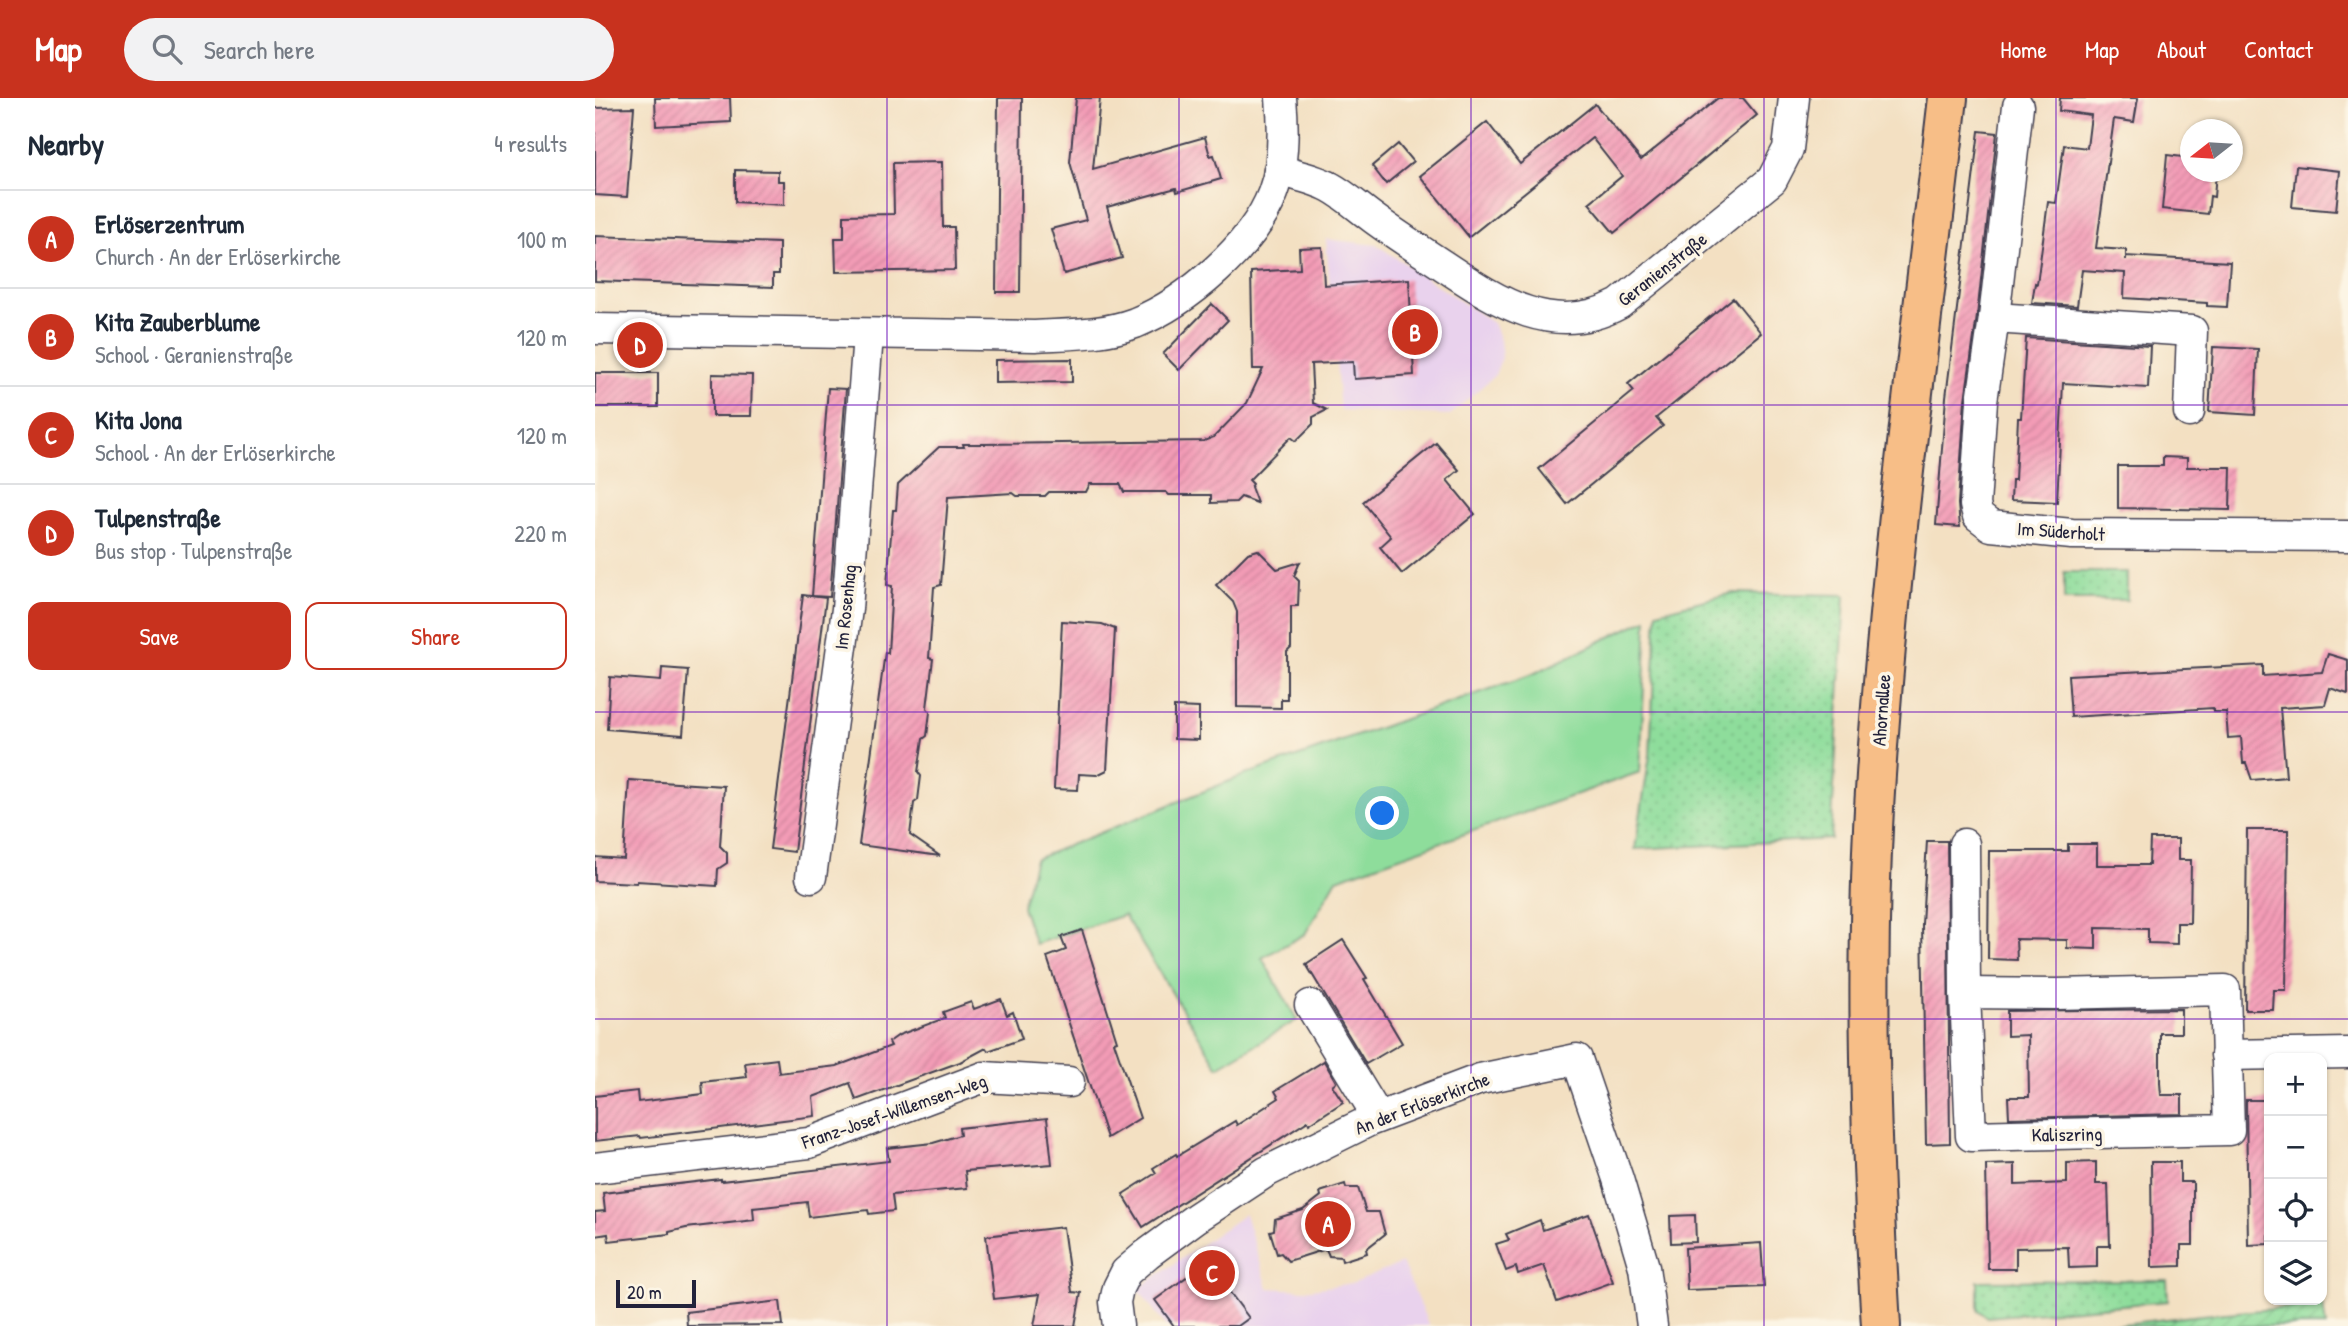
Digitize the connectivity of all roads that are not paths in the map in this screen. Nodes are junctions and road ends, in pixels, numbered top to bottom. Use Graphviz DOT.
graph roads {
  1 [pos="1282,98"];
  2 [pos="1794,98"];
  3 [pos="1948,98"];
  4 [pos="2018,106"];
  5 [pos="1279,170"];
  6 [pos="1994,318"];
  7 [pos="595,329"];
  8 [pos="868,335"];
  9 [pos="2189,412"];
  10 [pos="2348,537"];
  11 [pos="1964,844"];
  12 [pos="811,877"];
  13 [pos="1965,993"];
  14 [pos="1310,1005"];
  15 [pos="2348,1053"];
  16 [pos="2226,1055"];
  17 [pos="1069,1082"];
  18 [pos="1378,1117"];
  19 [pos="595,1168"];
  20 [pos="1118,1326"];
  21 [pos="1653,1326"];
  22 [pos="1881,1326"];
  1 -- 5 [label="street"];
  2 -- 5 [label="street, Geranienstraße"];
  3 -- 22 [label="main road, Ahornallee"];
  4 -- 6 [label="street, Im Süderholt"];
  5 -- 8 [label="street"];
  6 -- 9 [label="street"];
  6 -- 10 [label="street, Im Süderholt"];
  7 -- 8 [label="street"];
  8 -- 12 [label="street, Im Rosenhag"];
  11 -- 13 [label="street, Kaliszring"];
  13 -- 16 [label="street, Kaliszring"];
  13 -- 16 [label="street, Kaliszring"];
  14 -- 18 [label="street"];
  15 -- 16 [label="street"];
  17 -- 19 [label="street, Franz-Josef-Willemsen-Weg"];
  18 -- 20 [label="street, An der Erlöserkirche"];
  18 -- 21 [label="street, An der Erlöserkirche"];
}
